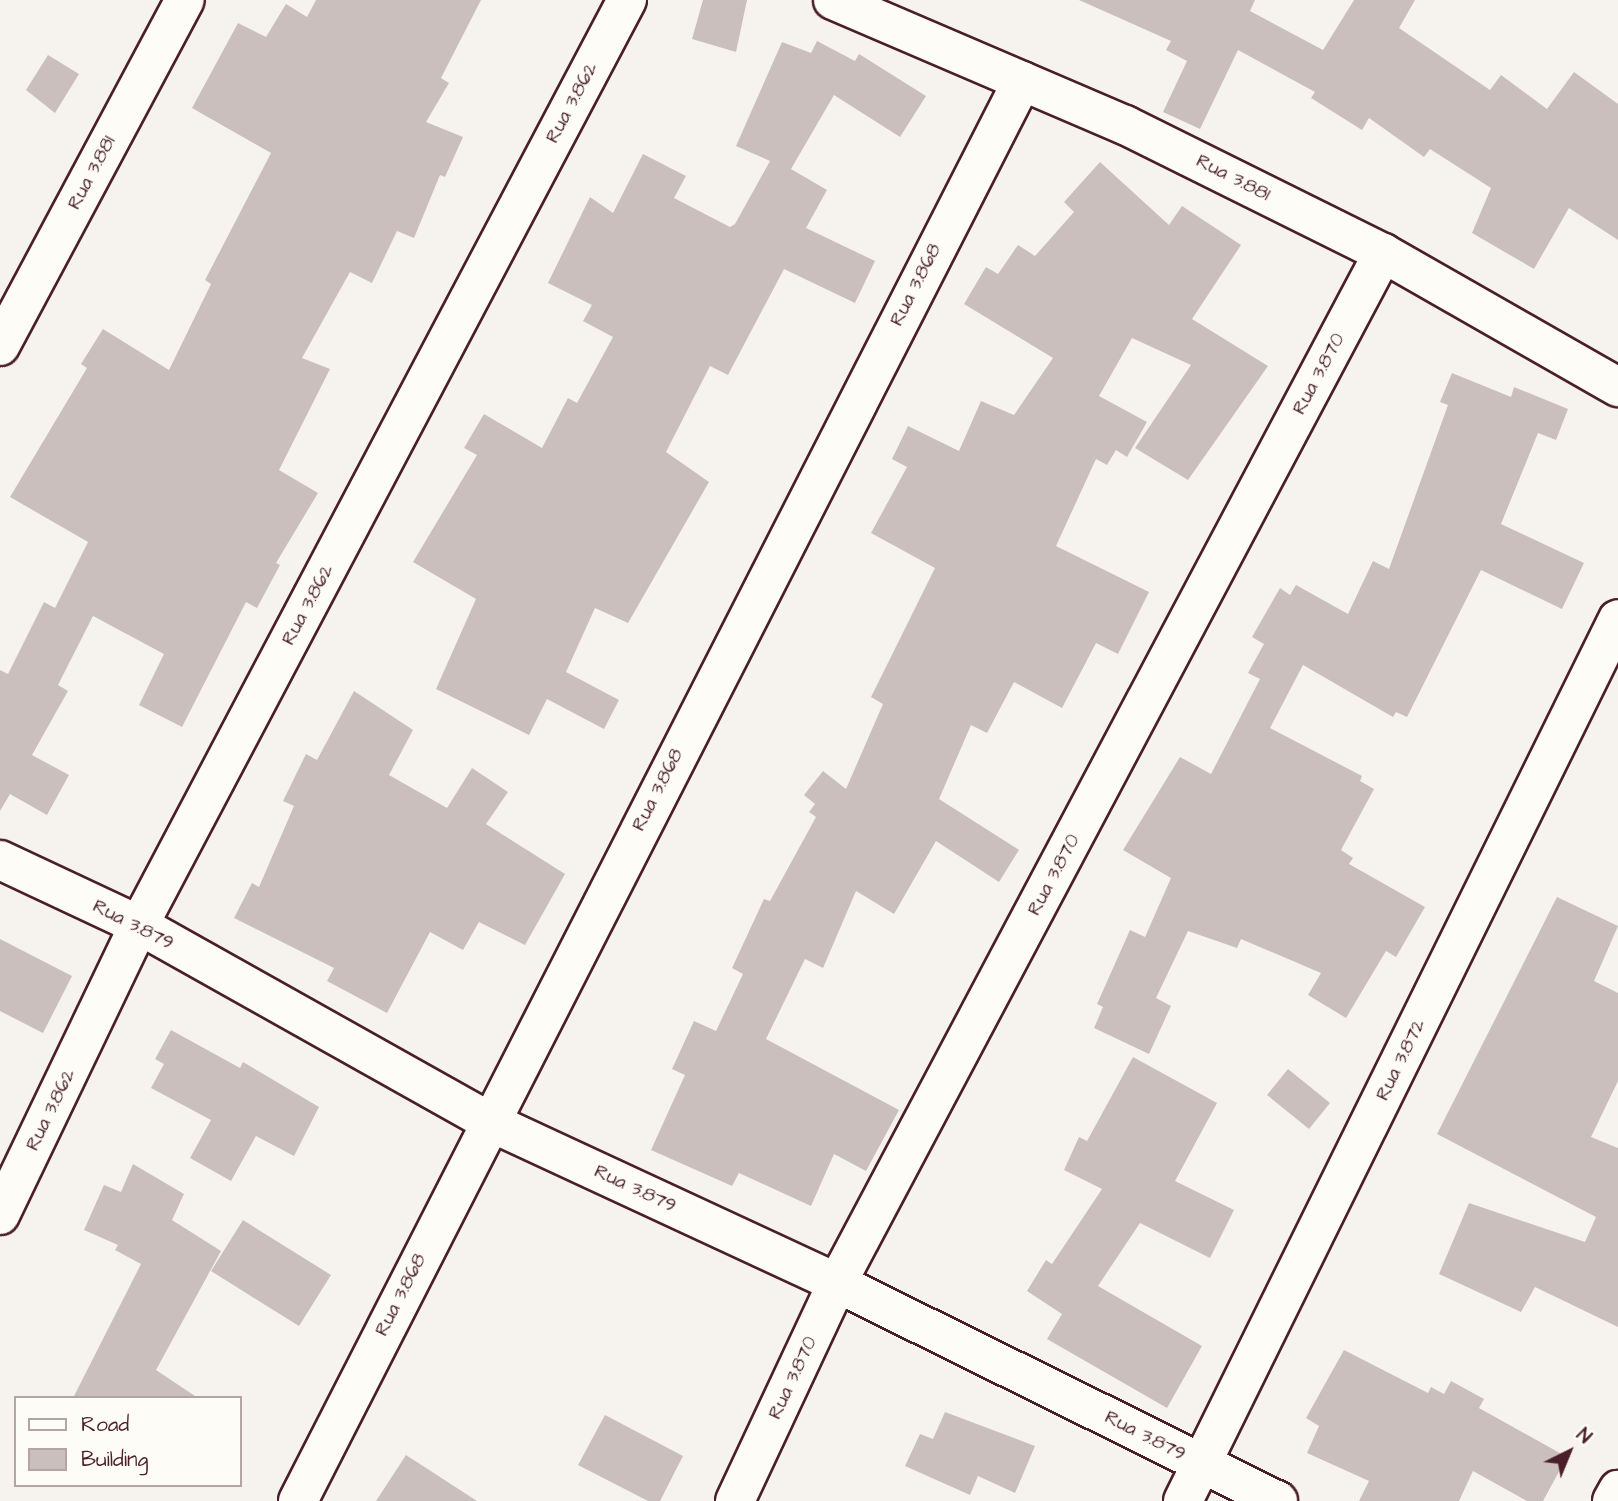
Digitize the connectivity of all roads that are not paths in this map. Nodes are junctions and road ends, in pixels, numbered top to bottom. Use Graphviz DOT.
graph roads {
  1 [pos="185,0"];
  2 [pos="627,0"];
  3 [pos="833,0"];
  4 [pos="1021,80"];
  5 [pos="1383,253"];
  6 [pos="0,346"];
  7 [pos="1618,387"];
  8 [pos="1618,619"];
  9 [pos="0,860"];
  10 [pos="139,926"];
  11 [pos="488,1121"];
  12 [pos="0,1215"];
  13 [pos="838,1283"];
  14 [pos="1202,1465"];
  15 [pos="1618,1490"];
  16 [pos="298,1501"];
  17 [pos="735,1501"];
  18 [pos="1183,1501"];
  19 [pos="1278,1501"];
  20 [pos="1612,1501"];
  1 -- 6 [label="street, Rua 3.881"];
  2 -- 10 [label="street, Rua 3.862"];
  3 -- 4 [label="street, Rua 3.881"];
  4 -- 5 [label="street, Rua 3.881"];
  4 -- 11 [label="street, Rua 3.868"];
  5 -- 7 [label="street, Rua 3.881"];
  5 -- 13 [label="street, Rua 3.870"];
  8 -- 14 [label="street, Rua 3.872"];
  9 -- 10 [label="street, Rua 3.879"];
  10 -- 11 [label="street, Rua 3.879"];
  10 -- 12 [label="street, Rua 3.862"];
  11 -- 13 [label="street, Rua 3.879"];
  11 -- 16 [label="street, Rua 3.868"];
  13 -- 14 [label="street, Rua 3.879"];
  13 -- 17 [label="street, Rua 3.870"];
  14 -- 18 [label="street, Rua 3.872"];
  14 -- 19 [label="street, Rua 3.879"];
  15 -- 20 [label="street"];
}
